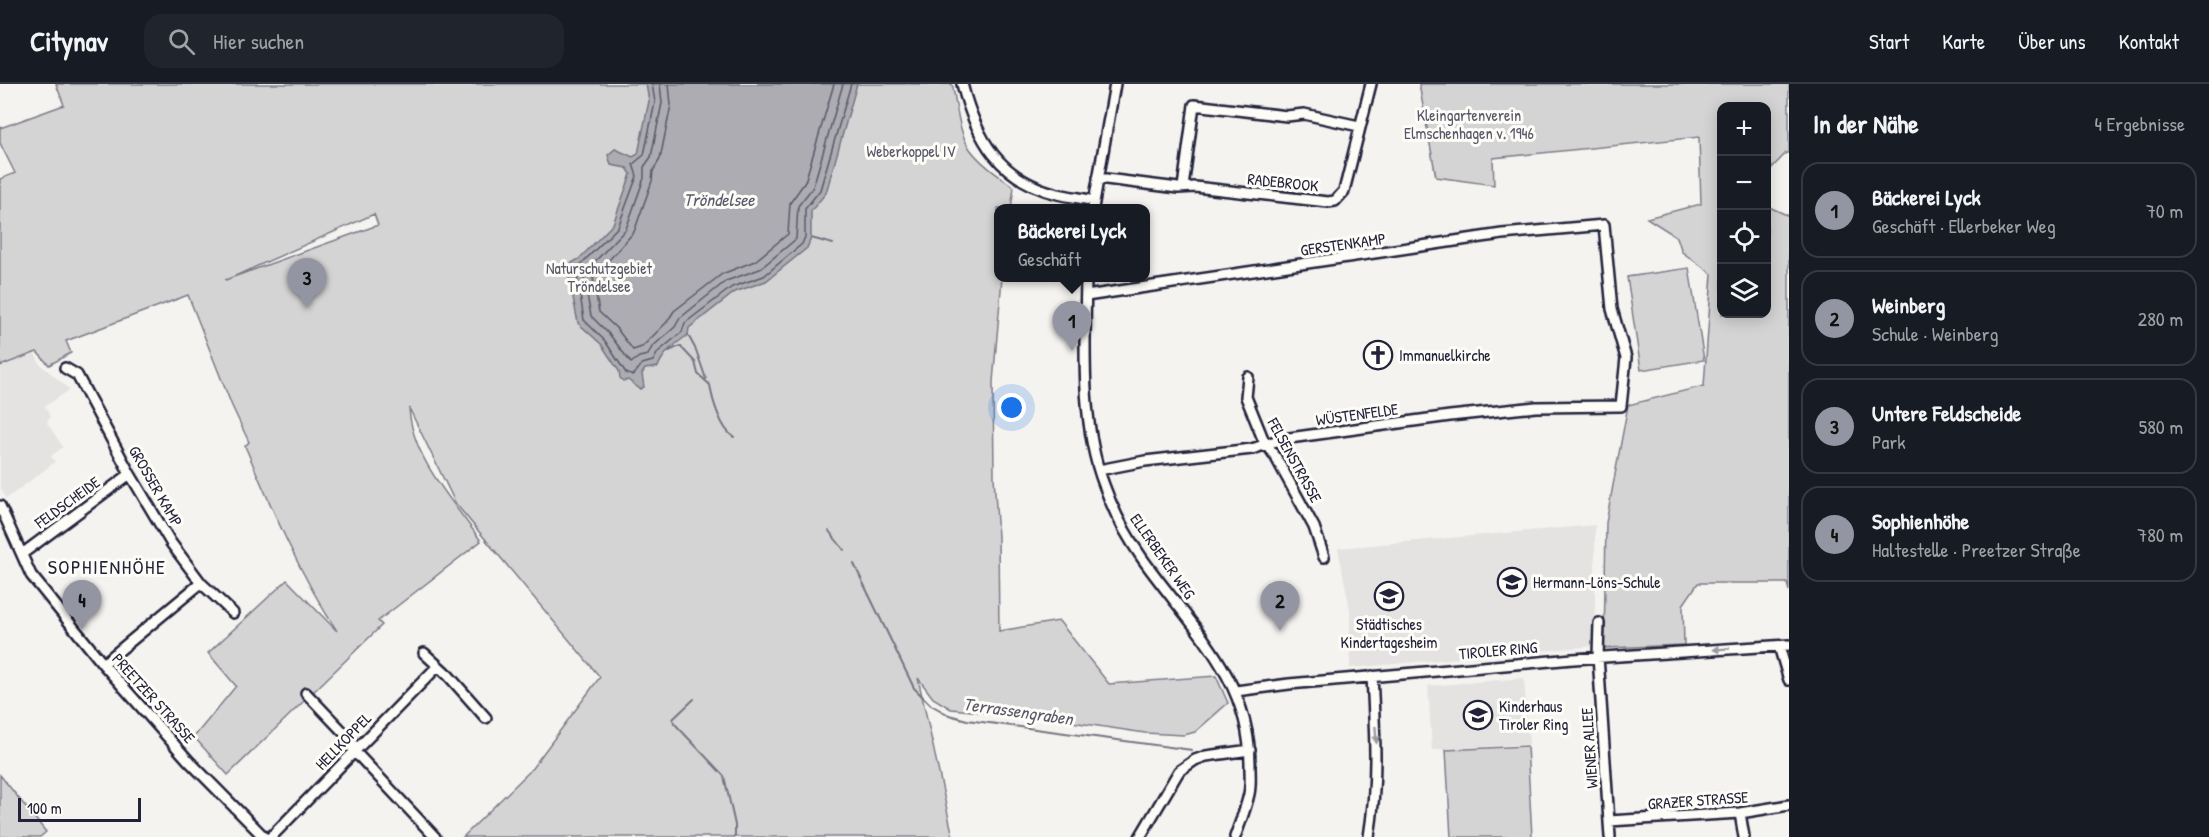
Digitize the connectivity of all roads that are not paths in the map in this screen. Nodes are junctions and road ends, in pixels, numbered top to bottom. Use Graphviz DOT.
graph roads {
  1 [pos="963,84"];
  2 [pos="1115,84"];
  3 [pos="1371,84"];
  4 [pos="1359,126"];
  5 [pos="1098,178"];
  6 [pos="1183,187"];
  7 [pos="1091,204"];
  8 [pos="1094,204"];
  9 [pos="1086,282"];
  10 [pos="1086,296"];
  11 [pos="65,368"];
  12 [pos="1248,377"];
  13 [pos="1621,406"];
  14 [pos="1268,444"];
  15 [pos="1099,470"];
  16 [pos="130,474"];
  17 [pos="0,506"];
  18 [pos="22,554"];
  19 [pos="1324,557"];
  20 [pos="201,583"];
  21 [pos="233,613"];
  22 [pos="1599,623"];
  23 [pos="1784,645"];
  24 [pos="424,653"];
  25 [pos="1598,657"];
  26 [pos="103,664"];
  27 [pos="437,667"];
  28 [pos="1372,676"];
  29 [pos="1789,681"];
  30 [pos="1236,691"];
  31 [pos="306,693"];
  32 [pos="486,718"];
  33 [pos="1250,750"];
  34 [pos="353,752"];
  35 [pos="1789,805"];
  36 [pos="1740,813"];
  37 [pos="1609,821"];
  38 [pos="264,837"];
  39 [pos="270,837"];
  40 [pos="435,837"];
  41 [pos="1140,837"];
  42 [pos="1235,837"];
  43 [pos="1369,837"];
  44 [pos="1610,837"];
  45 [pos="1744,837"];
  1 -- 7 [label="street"];
  2 -- 5 [label="street"];
  3 -- 4 [label="street, RADEBROOK"];
  4 -- 6 [label="street, RADEBROOK"];
  4 -- 6 [label="street"];
  5 -- 6 [label="street, RADEBROOK"];
  5 -- 8 [label="street"];
  9 -- 10 [label="street, ELLERBEKER WEG"];
  10 -- 13 [label="street, GERSTENKAMP"];
  10 -- 15 [label="street, ELLERBEKER WEG"];
  11 -- 16 [label="street, GROSSER KAMP"];
  12 -- 14 [label="street, FELSENSTRASSE"];
  13 -- 14 [label="street, WÜSTENFELDE"];
  14 -- 15 [label="street, WÜSTENFELDE"];
  14 -- 19 [label="street, FELSENSTRASSE"];
  15 -- 30 [label="street, ELLERBEKER WEG"];
  16 -- 18 [label="street, FELDSCHEIDE"];
  16 -- 20 [label="street, GROSSER KAMP"];
  17 -- 18 [label="street, PREETZER STRASSE"];
  18 -- 26 [label="street, PREETZER STRASSE"];
  20 -- 21 [label="street, GROSSER KAMP"];
  20 -- 26 [label="street"];
  22 -- 25 [label="street, WIENER ALLEE"];
  23 -- 25 [label="street, TIROLER RING, one-way"];
  23 -- 29 [label="street"];
  24 -- 27 [label="street"];
  25 -- 28 [label="street, TIROLER RING"];
  25 -- 37 [label="street, WIENER ALLEE"];
  26 -- 38 [label="street, PREETZER STRASSE"];
  27 -- 32 [label="street"];
  27 -- 34 [label="street, HELLKOPPEL"];
  28 -- 30 [label="street, TIROLER RING"];
  28 -- 43 [label="street, one-way"];
  30 -- 33 [label="street, ELLERBEKER WEG"];
  31 -- 34 [label="street"];
  33 -- 41 [label="street"];
  33 -- 42 [label="street, ELLERBEKER WEG"];
  34 -- 39 [label="street, HELLKOPPEL"];
  34 -- 40 [label="street"];
  35 -- 36 [label="street, GRAZER STRASSE"];
  36 -- 37 [label="street, GRAZER STRASSE"];
  36 -- 45 [label="street"];
  37 -- 44 [label="street, WIENER ALLEE"];
}
